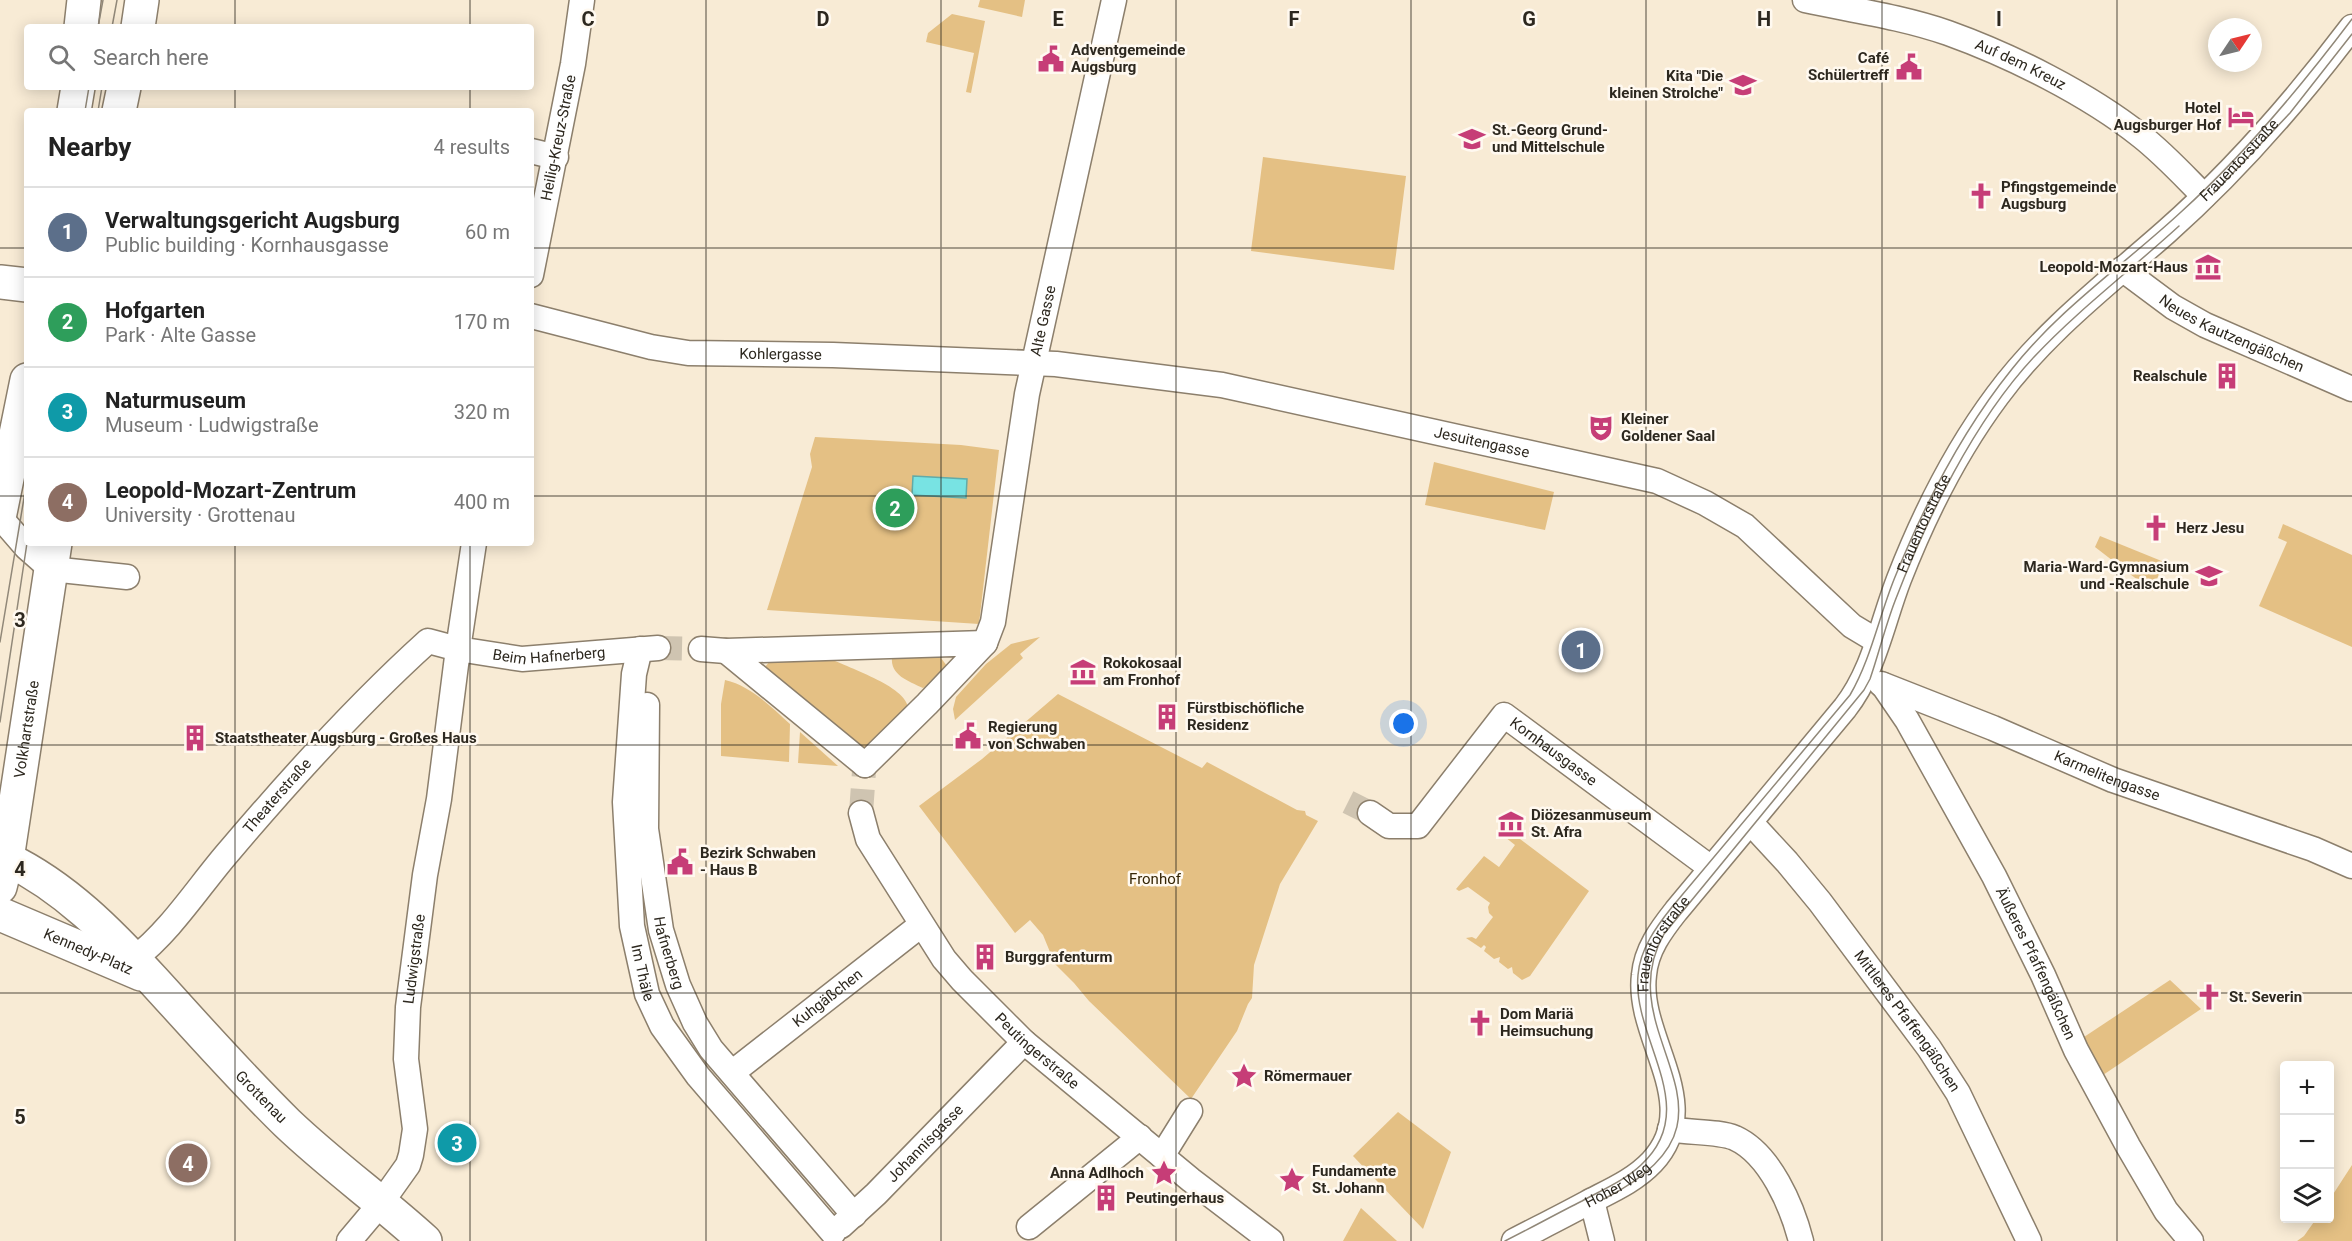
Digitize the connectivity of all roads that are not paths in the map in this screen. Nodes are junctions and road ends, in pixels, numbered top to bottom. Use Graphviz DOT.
graph roads {
  1 [pos="84,0"];
  2 [pos="142,0"];
  3 [pos="582,0"];
  4 [pos="1114,0"];
  5 [pos="1805,0"];
  6 [pos="81,24"];
  7 [pos="138,24"];
  8 [pos="2352,27"];
  9 [pos="78,90"];
  10 [pos="123,90"];
  11 [pos="74,108"];
  12 [pos="120,108"];
  13 [pos="534,152"];
  14 [pos="556,157"];
  15 [pos="2204,196"];
  16 [pos="534,261"];
  17 [pos="2122,269"];
  18 [pos="0,282"];
  19 [pos="24,285"];
  20 [pos="534,317"];
  21 [pos="1034,364"];
  22 [pos="2349,388"];
  23 [pos="24,395"];
  24 [pos="0,515"];
  25 [pos="24,545"];
  26 [pos="25,546"];
  27 [pos="474,546"];
  28 [pos="53,556"];
  29 [pos="127,577"];
  30 [pos="428,641"];
  31 [pos="1877,641"];
  32 [pos="985,642"];
  33 [pos="649,649"];
  34 [pos="701,649"];
  35 [pos="458,650"];
  36 [pos="726,651"];
  37 [pos="1874,681"];
  38 [pos="861,813"];
  39 [pos="1380,819"];
  40 [pos="1750,822"];
  41 [pos="2352,866"];
  42 [pos="1711,868"];
  43 [pos="2,869"];
  44 [pos="0,897"];
  45 [pos="0,914"];
  46 [pos="921,925"];
  47 [pos="143,968"];
  48 [pos="1024,1042"];
  49 [pos="733,1072"];
  50 [pos="1671,1091"];
  51 [pos="1190,1112"];
  52 [pos="1670,1130"];
  53 [pos="1140,1137"];
  54 [pos="1162,1156"];
  55 [pos="1592,1201"];
  56 [pos="381,1203"];
  57 [pos="854,1215"];
  58 [pos="1029,1227"];
  59 [pos="829,1237"];
  60 [pos="349,1241"];
  61 [pos="425,1241"];
  62 [pos="1271,1241"];
  63 [pos="1514,1241"];
  64 [pos="1602,1241"];
  65 [pos="1801,1241"];
  66 [pos="2029,1241"];
  67 [pos="2191,1241"];
  1 -- 6 [label="street"];
  2 -- 7 [label="street"];
  3 -- 14 [label="street, Heilig-Kreuz-Straße"];
  4 -- 21 [label="street, Alte Gasse"];
  5 -- 15 [label="street, Auf dem Kreuz"];
  8 -- 15 [label="street, Frauentorstraße"];
  9 -- 11 [label="street"];
  10 -- 12 [label="street"];
  13 -- 14 [label="street"];
  14 -- 16 [label="street, Heilig-Kreuz-Straße"];
  15 -- 17 [label="street, Frauentorstraße"];
  17 -- 22 [label="street, Neues Kautzengäßchen"];
  17 -- 31 [label="street, Frauentorstraße"];
  18 -- 19 [label="street"];
  20 -- 21 [label="street, Kohlergasse"];
  21 -- 31 [label="street, Jesuitengasse"];
  21 -- 32 [label="street, Alte Gasse"];
  23 -- 24 [label="street"];
  24 -- 25 [label="street"];
  26 -- 28 [label="street"];
  27 -- 35 [label="street"];
  28 -- 29 [label="street"];
  28 -- 43 [label="street, Volkhartstraße"];
  30 -- 35 [label="street, Beim Hafnerberg"];
  30 -- 47 [label="street, Theaterstraße"];
  31 -- 37 [label="street, Frauentorstraße"];
  32 -- 36 [label="street"];
  32 -- 36 [label="street"];
  33 -- 35 [label="street, Beim Hafnerberg"];
  33 -- 49 [label="street, Hafnerberg"];
  33 -- 59 [label="street, Im Thäle"];
  34 -- 36 [label="street"];
  35 -- 56 [label="street, Ludwigstraße"];
  37 -- 40 [label="street, Frauentorstraße"];
  37 -- 41 [label="street, Karmelitengasse"];
  37 -- 67 [label="street, Äußeres Pfaffengäßchen"];
  38 -- 46 [label="street, Peutingerstraße"];
  39 -- 42 [label="street, Kornhausgasse"];
  40 -- 42 [label="street, Frauentorstraße"];
  40 -- 66 [label="street, Mittleres Pfaffengäßchen"];
  42 -- 50 [label="street, Frauentorstraße"];
  43 -- 47 [label="street, Kennedy-Platz"];
  44 -- 47 [label="street, Kennedy-Platz"];
  45 -- 47 [label="street, Kennedy-Platz"];
  46 -- 48 [label="street, Peutingerstraße"];
  46 -- 49 [label="street, Kuhgäßchen"];
  47 -- 56 [label="street, Grottenau"];
  48 -- 53 [label="street, Peutingerstraße"];
  48 -- 57 [label="street, Johannisgasse"];
  49 -- 57 [label="street, Hafnerberg"];
  50 -- 52 [label="street, Hoher Weg"];
  51 -- 54 [label="street"];
  52 -- 55 [label="street, Hoher Weg"];
  52 -- 65 [label="street"];
  53 -- 54 [label="street, Peutingerstraße"];
  53 -- 58 [label="street"];
  54 -- 62 [label="street, Peutingerstraße"];
  55 -- 63 [label="street, Hoher Weg"];
  55 -- 64 [label="street"];
  56 -- 60 [label="street, Ludwigstraße"];
  56 -- 61 [label="street"];
  57 -- 59 [label="street, Johannisgasse"];
}
